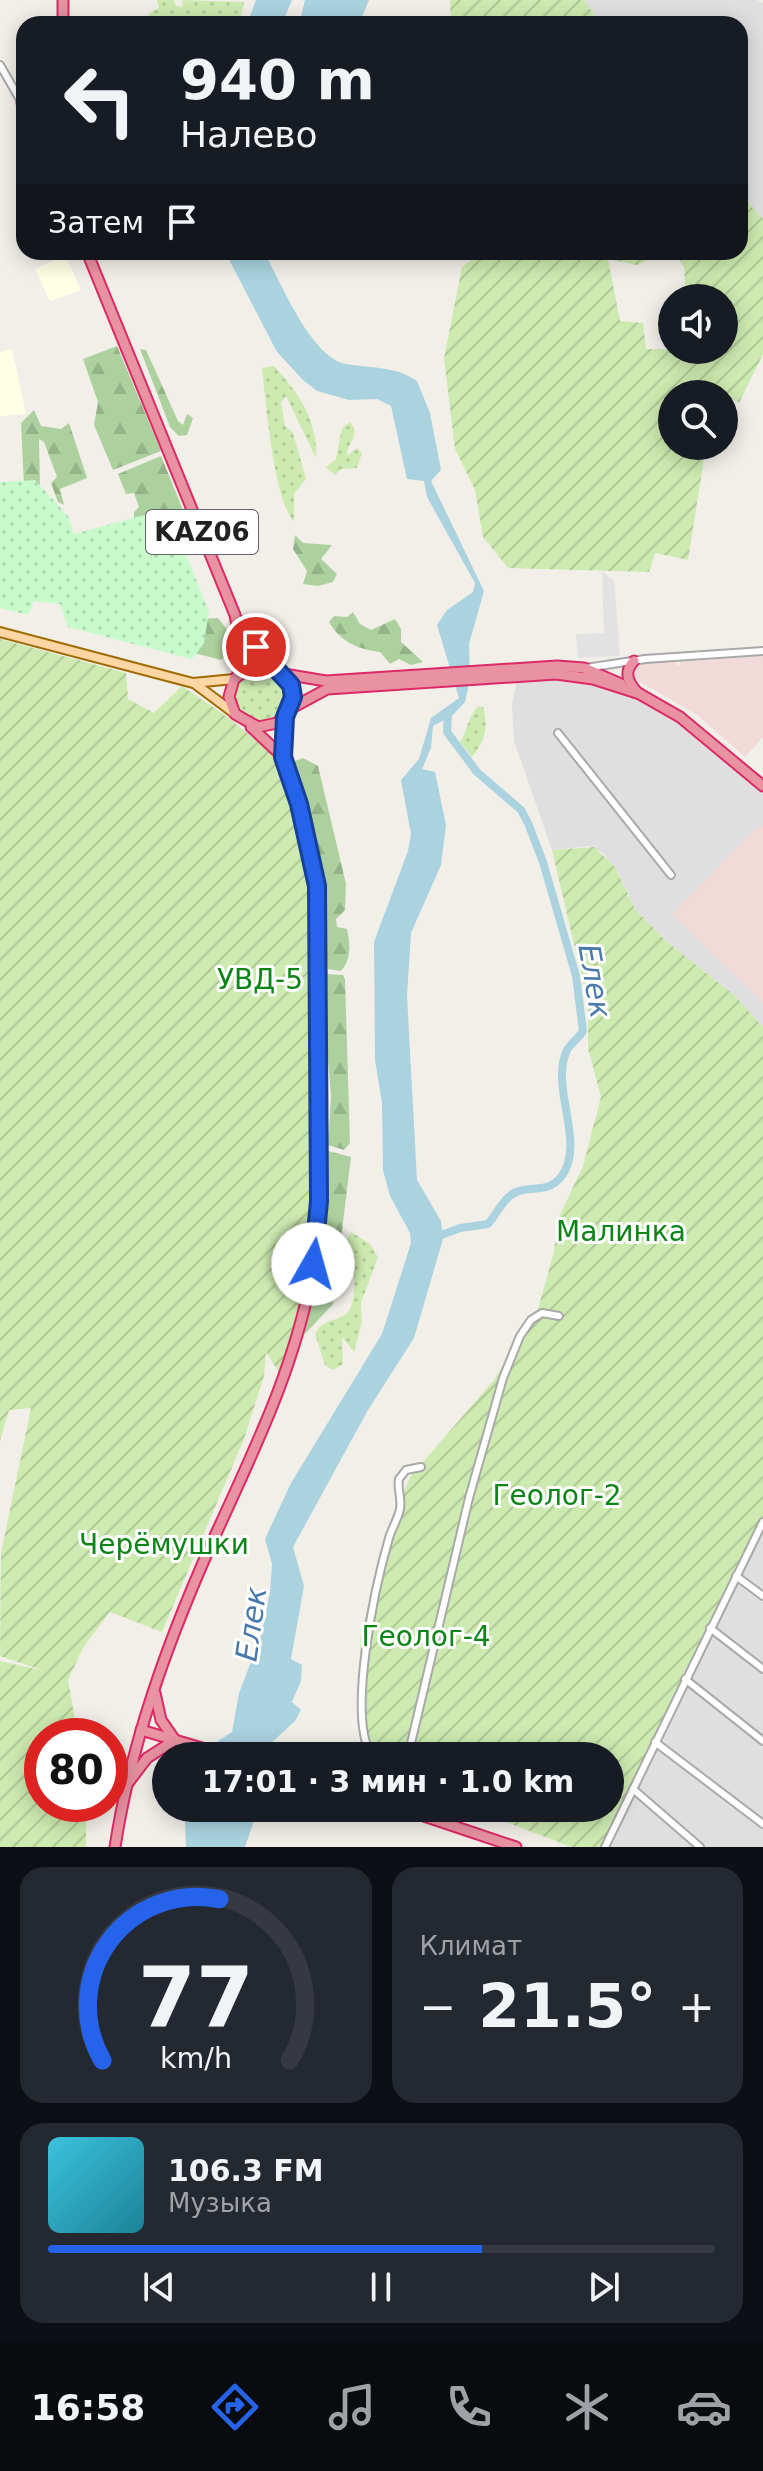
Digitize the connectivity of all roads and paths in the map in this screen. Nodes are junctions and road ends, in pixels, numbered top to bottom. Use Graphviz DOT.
graph roads {
  1 [pos="0,65"];
  2 [pos="16,93"];
  3 [pos="90,260"];
  4 [pos="235,615"];
  5 [pos="0,632"];
  6 [pos="763,651"];
  7 [pos="634,661"];
  8 [pos="274,667"];
  9 [pos="584,668"];
  10 [pos="284,674"];
  11 [pos="505,674"];
  12 [pos="556,674"];
  13 [pos="236,676"];
  14 [pos="379,682"];
  15 [pos="193,683"];
  16 [pos="640,694"];
  17 [pos="287,713"];
  18 [pos="235,714"];
  19 [pos="249,725"];
  20 [pos="558,733"];
  21 [pos="283,757"];
  22 [pos="763,786"];
  23 [pos="671,875"];
  24 [pos="559,1316"];
  25 [pos="421,1467"];
  26 [pos="763,1522"];
  27 [pos="736,1576"];
  28 [pos="763,1596"];
  29 [pos="710,1628"];
  30 [pos="763,1669"];
  31 [pos="685,1679"];
  32 [pos="155,1685"];
  33 [pos="141,1730"];
  34 [pos="177,1740"];
  35 [pos="763,1741"];
  36 [pos="184,1742"];
  37 [pos="365,1742"];
  38 [pos="411,1742"];
  39 [pos="655,1742"];
  40 [pos="128,1775"];
  41 [pos="128,1784"];
  42 [pos="633,1789"];
  43 [pos="119,1822"];
  44 [pos="442,1822"];
  45 [pos="763,1824"];
  46 [pos="115,1847"];
  47 [pos="516,1847"];
  48 [pos="605,1847"];
  49 [pos="700,1847"];
  1 -- 2 [label="street"];
  3 -- 4 [label="highway, KАZ06"];
  4 -- 8 [label="highway, KАZ06"];
  4 -- 13 [label="highway, KАZ06"];
  5 -- 15 [label="main road"];
  6 -- 7 [label="street"];
  7 -- 9 [label="street"];
  7 -- 16 [label="highway"];
  8 -- 10 [label="highway, KАZ06"];
  8 -- 13 [label="highway"];
  9 -- 11 [label="highway, KАZ06"];
  9 -- 12 [label="street"];
  9 -- 16 [label="highway, KАZ06"];
  10 -- 14 [label="highway, KАZ06"];
  10 -- 17 [label="highway"];
  11 -- 12 [label="highway, KАZ06"];
  11 -- 14 [label="highway, KАZ06"];
  12 -- 16 [label="highway, KАZ06"];
  13 -- 15 [label="main road"];
  13 -- 18 [label="highway, KАZ06"];
  14 -- 17 [label="highway, KАZ06"];
  15 -- 18 [label="main road"];
  16 -- 22 [label="highway, KАZ06"];
  17 -- 19 [label="highway, KАZ06"];
  17 -- 21 [label="highway"];
  18 -- 19 [label="highway"];
  19 -- 21 [label="highway"];
  20 -- 23 [label="street"];
  21 -- 32 [label="highway"];
  24 -- 38 [label="street"];
  25 -- 37 [label="street"];
  26 -- 27 [label="street"];
  27 -- 28 [label="street"];
  27 -- 29 [label="street"];
  29 -- 30 [label="street"];
  29 -- 31 [label="street"];
  31 -- 35 [label="street"];
  31 -- 39 [label="street"];
  32 -- 33 [label="highway"];
  32 -- 34 [label="highway"];
  33 -- 34 [label="highway"];
  33 -- 40 [label="highway"];
  34 -- 36 [label="highway"];
  34 -- 41 [label="highway"];
  39 -- 42 [label="street"];
  39 -- 45 [label="street"];
  42 -- 48 [label="street"];
  42 -- 49 [label="street"];
  43 -- 46 [label="highway"];
  44 -- 47 [label="highway"];
}
